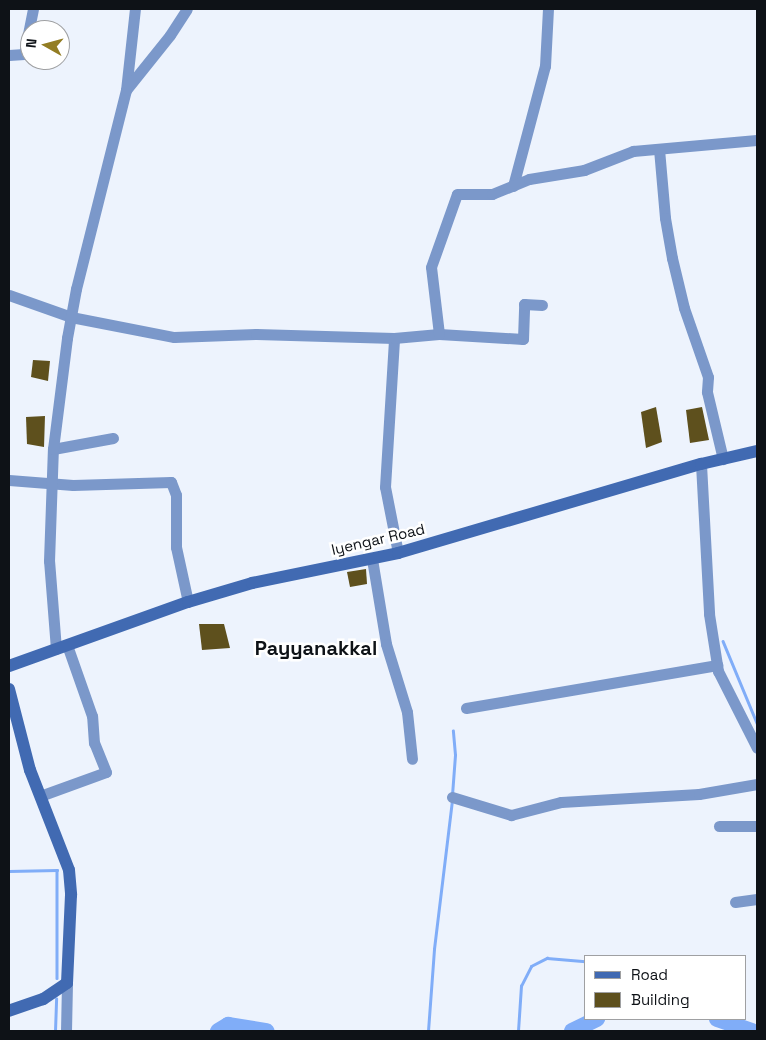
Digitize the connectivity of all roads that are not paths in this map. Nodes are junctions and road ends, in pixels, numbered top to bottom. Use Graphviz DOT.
graph roads {
  1 [pos="33,9"];
  2 [pos="135,9"];
  3 [pos="188,9"];
  4 [pos="548,9"];
  5 [pos="9,55"];
  6 [pos="126,90"];
  7 [pos="757,140"];
  8 [pos="659,149"];
  9 [pos="513,186"];
  10 [pos="9,295"];
  11 [pos="542,305"];
  12 [pos="71,317"];
  13 [pos="439,334"];
  14 [pos="394,338"];
  15 [pos="114,438"];
  16 [pos="53,449"];
  17 [pos="757,451"];
  18 [pos="722,459"];
  19 [pos="701,464"];
  20 [pos="9,480"];
  21 [pos="51,484"];
  22 [pos="398,553"];
  23 [pos="372,559"];
  24 [pos="188,602"];
  25 [pos="61,647"];
  26 [pos="717,665"];
  27 [pos="9,666"];
  28 [pos="9,689"];
  29 [pos="466,708"];
  30 [pos="757,748"];
  31 [pos="412,759"];
  32 [pos="757,784"];
  33 [pos="40,796"];
  34 [pos="452,797"];
  35 [pos="719,826"];
  36 [pos="757,826"];
  37 [pos="757,899"];
  38 [pos="735,902"];
  39 [pos="67,983"];
  40 [pos="9,1011"];
  41 [pos="66,1031"];
  1 -- 5 [label="street"];
  2 -- 6 [label="street"];
  3 -- 6 [label="street"];
  4 -- 9 [label="street"];
  6 -- 12 [label="street"];
  7 -- 8 [label="street"];
  8 -- 9 [label="street"];
  8 -- 18 [label="street"];
  9 -- 13 [label="street"];
  10 -- 12 [label="street"];
  11 -- 13 [label="street"];
  12 -- 14 [label="street"];
  12 -- 16 [label="street"];
  13 -- 14 [label="street"];
  14 -- 22 [label="street"];
  15 -- 16 [label="street"];
  16 -- 21 [label="street"];
  17 -- 18 [label="main road, Iyengar Road"];
  18 -- 19 [label="main road, Iyengar Road"];
  19 -- 22 [label="main road, Iyengar Road"];
  19 -- 26 [label="street"];
  20 -- 21 [label="street"];
  21 -- 24 [label="street"];
  21 -- 25 [label="street"];
  22 -- 23 [label="main road, Iyengar Road"];
  23 -- 24 [label="main road, Iyengar Road"];
  23 -- 31 [label="street"];
  24 -- 25 [label="main road, Iyengar Road"];
  25 -- 27 [label="main road, Iyengar Road"];
  25 -- 33 [label="street"];
  26 -- 29 [label="street"];
  26 -- 30 [label="street"];
  28 -- 33 [label="main road"];
  32 -- 34 [label="street"];
  33 -- 39 [label="main road"];
  35 -- 36 [label="street"];
  37 -- 38 [label="street"];
  39 -- 40 [label="main road"];
  39 -- 41 [label="street"];
}
